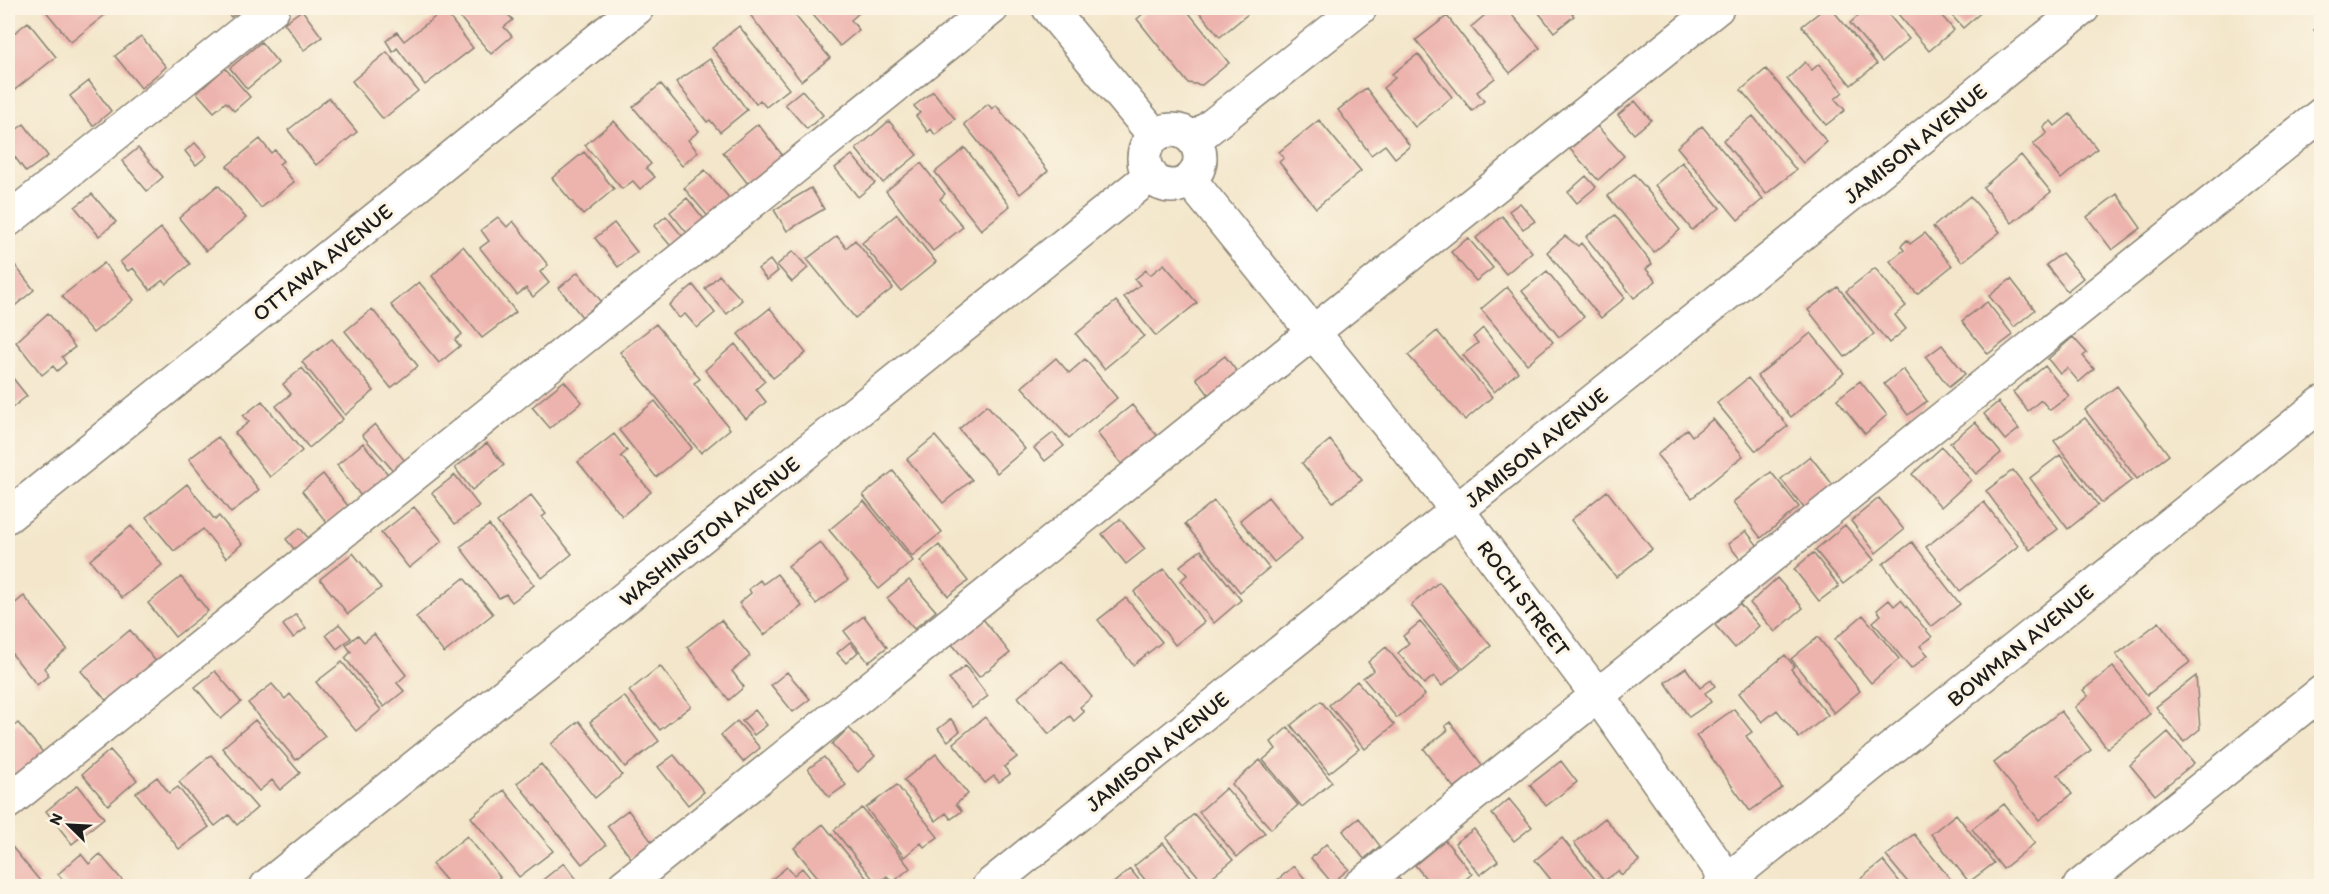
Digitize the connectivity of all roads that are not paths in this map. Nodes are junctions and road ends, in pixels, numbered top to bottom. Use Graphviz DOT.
graph roads {
  1 [pos="273,8"];
  2 [pos="638,8"];
  3 [pos="992,8"];
  4 [pos="1049,8"];
  5 [pos="1360,8"];
  6 [pos="1717,8"];
  7 [pos="2083,8"];
  8 [pos="2322,114"];
  9 [pos="1155,136"];
  10 [pos="1194,140"];
  11 [pos="1151,175"];
  12 [pos="1190,180"];
  13 [pos="8,220"];
  14 [pos="1314,331"];
  15 [pos="2322,403"];
  16 [pos="1457,510"];
  17 [pos="8,516"];
  18 [pos="2322,692"];
  19 [pos="1598,696"];
  20 [pos="8,802"];
  21 [pos="1726,885"];
  22 [pos="267,886"];
  23 [pos="624,886"];
  24 [pos="989,886"];
  25 [pos="1360,886"];
  26 [pos="2080,886"];
  1 -- 13 [label="street"];
  2 -- 17 [label="street, OTTAWA AVENUE"];
  3 -- 20 [label="street"];
  4 -- 9 [label="street"];
  5 -- 10 [label="street"];
  6 -- 14 [label="street"];
  7 -- 16 [label="street, JAMISON AVENUE"];
  8 -- 19 [label="street"];
  9 -- 10 [label="street"];
  9 -- 11 [label="street"];
  10 -- 12 [label="street"];
  11 -- 12 [label="street"];
  11 -- 22 [label="street, WASHINGTON AVENUE"];
  12 -- 14 [label="street, ROCH STREET"];
  14 -- 16 [label="street, ROCH STREET"];
  14 -- 23 [label="street"];
  15 -- 21 [label="street, BOWMAN AVENUE"];
  16 -- 19 [label="street, ROCH STREET"];
  16 -- 24 [label="street, JAMISON AVENUE"];
  18 -- 26 [label="street"];
  19 -- 21 [label="street, ROCH STREET"];
  19 -- 25 [label="street"];
}
